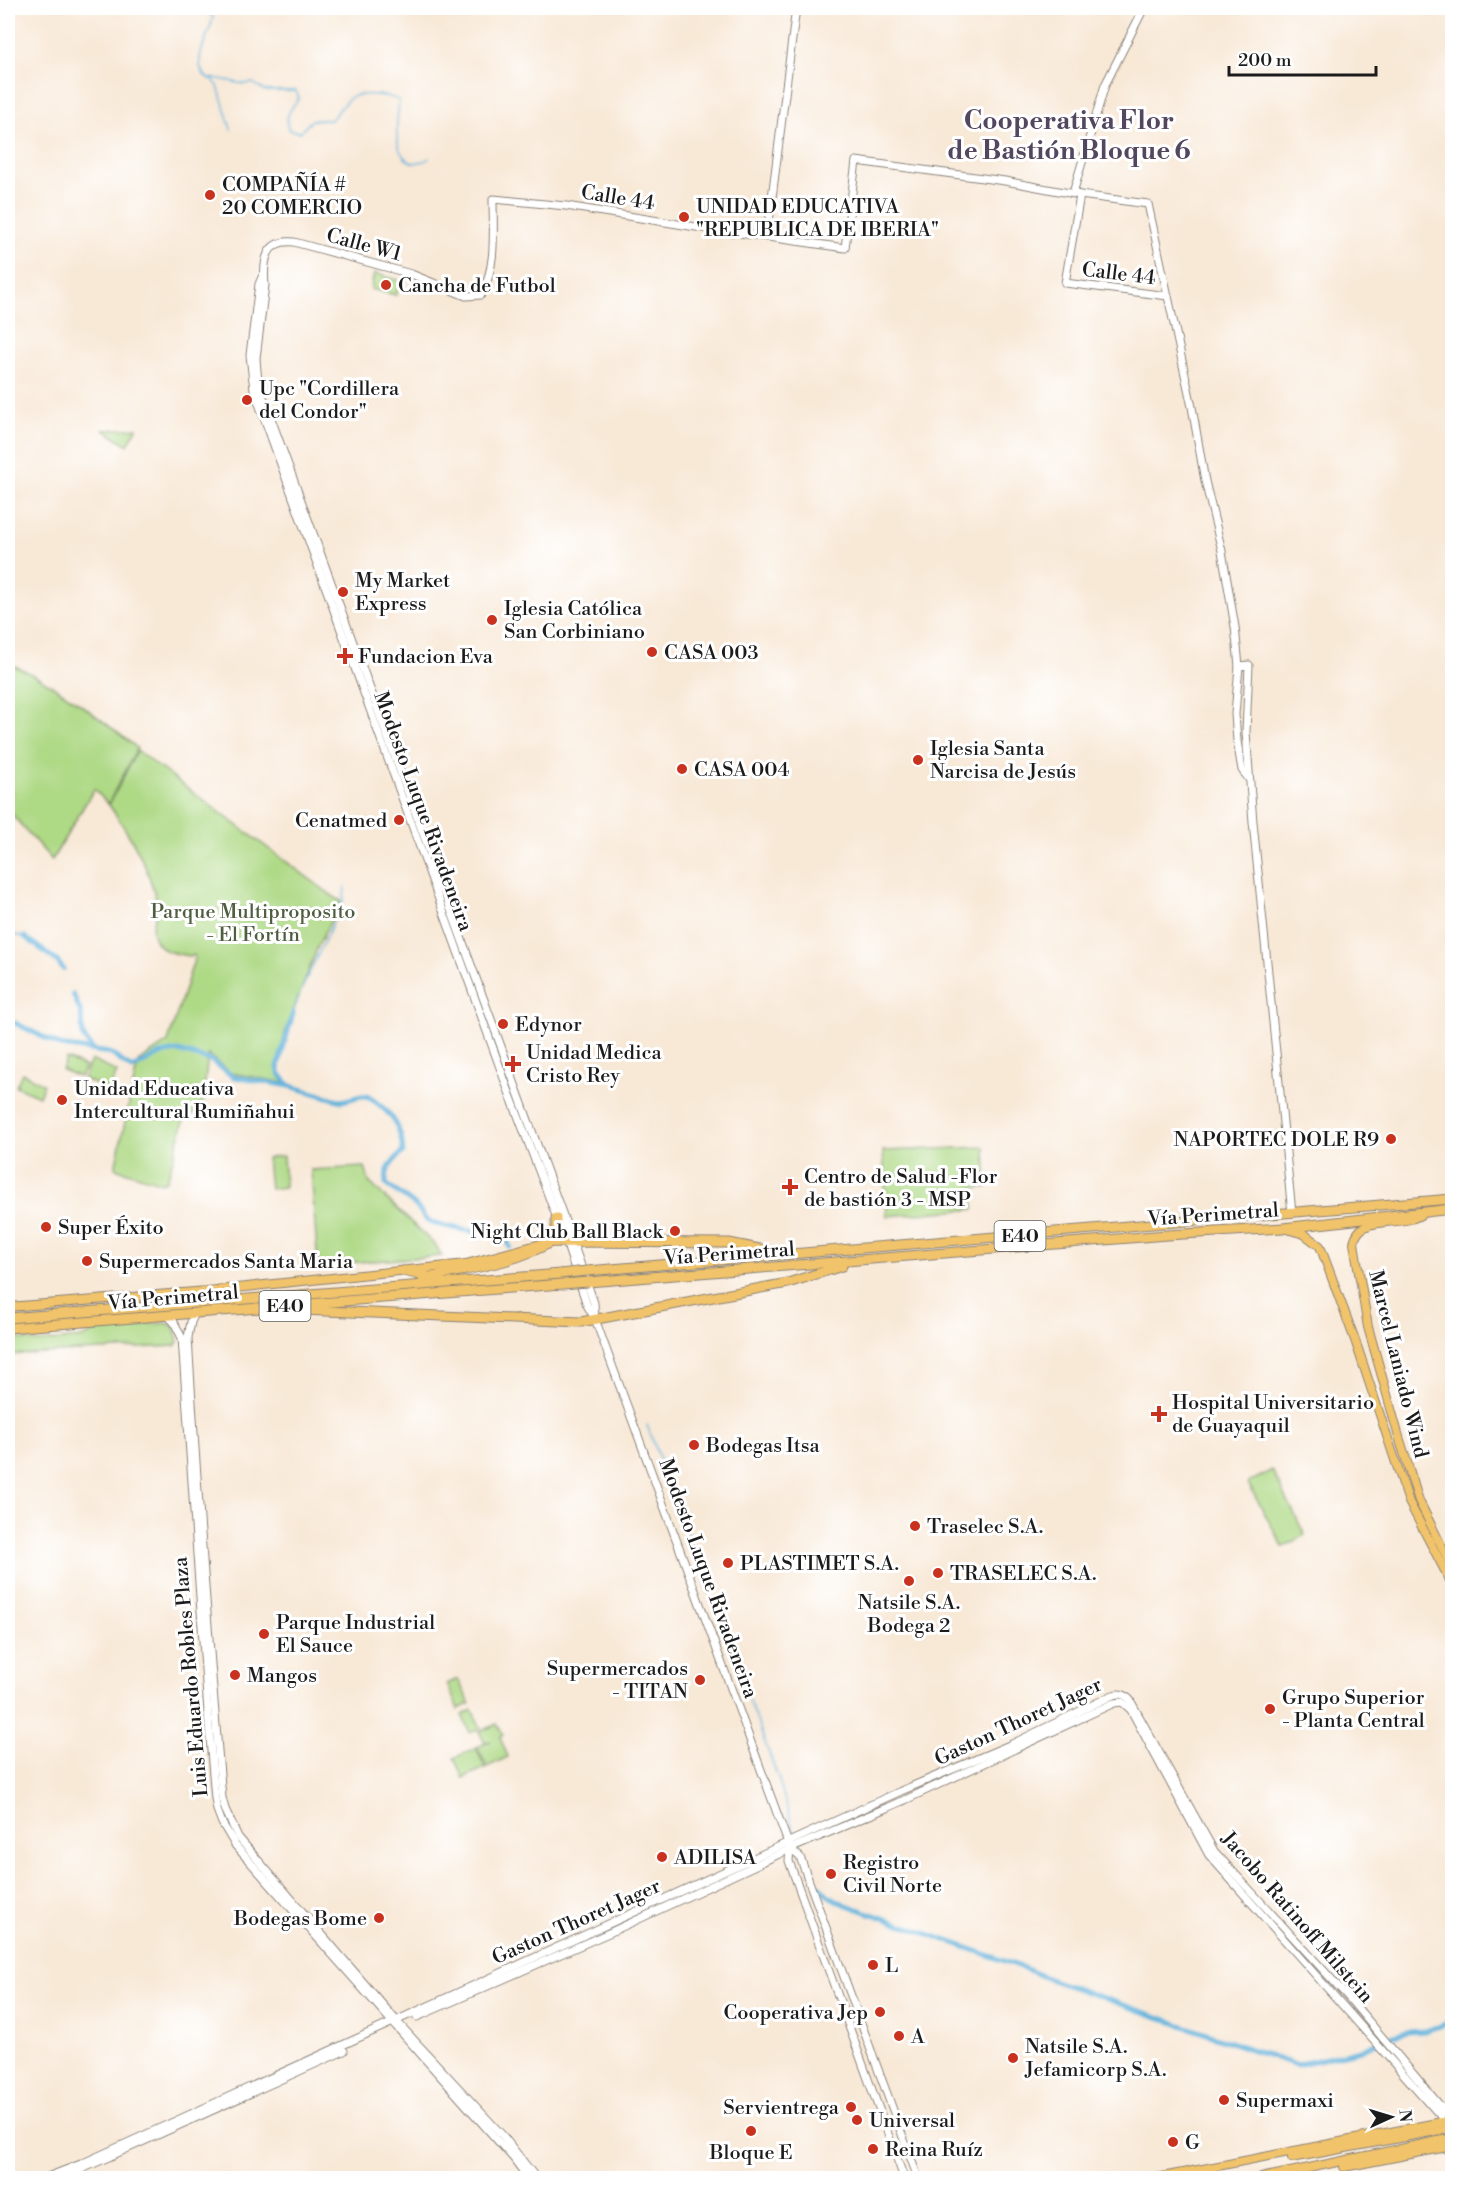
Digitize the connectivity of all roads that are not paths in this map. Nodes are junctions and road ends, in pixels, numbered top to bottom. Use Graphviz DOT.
graph roads {
  1 [pos="796,8"];
  2 [pos="1144,8"];
  3 [pos="1076,194"];
  4 [pos="767,237"];
  5 [pos="273,245"];
  6 [pos="485,288"];
  7 [pos="1168,296"];
  8 [pos="287,471"];
  9 [pos="294,502"];
  10 [pos="308,518"];
  11 [pos="348,650"];
  12 [pos="359,658"];
  13 [pos="1239,666"];
  14 [pos="368,705"];
  15 [pos="378,709"];
  16 [pos="1249,779"];
  17 [pos="1452,1199"];
  18 [pos="1452,1209"];
  19 [pos="1424,1212"];
  20 [pos="1292,1213"];
  21 [pos="556,1218"];
  22 [pos="1283,1228"];
  23 [pos="551,1242"];
  24 [pos="569,1242"];
  25 [pos="788,1255"];
  26 [pos="859,1261"];
  27 [pos="404,1271"];
  28 [pos="430,1278"];
  29 [pos="446,1282"];
  30 [pos="395,1287"];
  31 [pos="219,1290"];
  32 [pos="237,1299"];
  33 [pos="8,1307"];
  34 [pos="256,1308"];
  35 [pos="195,1313"];
  36 [pos="167,1316"];
  37 [pos="8,1318"];
  38 [pos="595,1319"];
  39 [pos="8,1328"];
  40 [pos="1452,1567"];
  41 [pos="1452,1584"];
  42 [pos="1120,1693"];
  43 [pos="1122,1702"];
  44 [pos="1046,1731"];
  45 [pos="1167,1772"];
  46 [pos="789,1846"];
  47 [pos="397,2024"];
  48 [pos="1451,2122"];
  49 [pos="1452,2141"];
  50 [pos="1423,2145"];
  51 [pos="1440,2148"];
  52 [pos="45,2178"];
  53 [pos="62,2178"];
  54 [pos="528,2178"];
  55 [pos="536,2178"];
  56 [pos="904,2178"];
  57 [pos="918,2178"];
  58 [pos="1157,2178"];
  59 [pos="1180,2178"];
  60 [pos="1261,2178"];
  61 [pos="1288,2178"];
  1 -- 4 [label="street"];
  2 -- 3 [label="street"];
  3 -- 4 [label="street, Calle 44"];
  3 -- 7 [label="street"];
  3 -- 7 [label="street, Calle 44"];
  4 -- 6 [label="street, Calle 44"];
  5 -- 6 [label="street, Calle W1"];
  5 -- 8 [label="street, Modesto Luque Rivadeneira"];
  7 -- 13 [label="street"];
  8 -- 9 [label="street, Modesto Luque Rivadeneira"];
  8 -- 10 [label="street, Modesto Luque Rivadeneira"];
  9 -- 10 [label="street"];
  9 -- 11 [label="street, Modesto Luque Rivadeneira"];
  10 -- 12 [label="street, Modesto Luque Rivadeneira"];
  11 -- 12 [label="street"];
  11 -- 14 [label="street, Modesto Luque Rivadeneira"];
  12 -- 15 [label="street, Modesto Luque Rivadeneira"];
  13 -- 16 [label="street"];
  13 -- 16 [label="street"];
  14 -- 15 [label="street"];
  14 -- 21 [label="street, Modesto Luque Rivadeneira"];
  15 -- 24 [label="street, Modesto Luque Rivadeneira"];
  16 -- 20 [label="street"];
  17 -- 20 [label="highway, Vía Perimetral / E40"];
  18 -- 19 [label="highway, Vía Perimetral / E40"];
  19 -- 22 [label="highway, Vía Perimetral / E40"];
  19 -- 40 [label="main road, Marcel Laniado Wind"];
  20 -- 25 [label="highway, Vía Perimetral / E40"];
  21 -- 23 [label="highway"];
  21 -- 24 [label="street, Modesto Luque Rivadeneira"];
  22 -- 26 [label="highway, Vía Perimetral / E40"];
  22 -- 41 [label="main road, Marcel Laniado Wind"];
  23 -- 24 [label="highway"];
  23 -- 27 [label="main road, Vía Perimetral"];
  23 -- 28 [label="highway"];
  24 -- 25 [label="highway"];
  24 -- 38 [label="street, Modesto Luque Rivadeneira"];
  25 -- 29 [label="highway, Vía Perimetral / E40, bridge"];
  26 -- 34 [label="highway, Vía Perimetral / E40, bridge"];
  26 -- 38 [label="highway"];
  27 -- 28 [label="highway"];
  27 -- 31 [label="main road, Vía Perimetral"];
  28 -- 29 [label="highway"];
  28 -- 30 [label="highway"];
  29 -- 30 [label="highway, Vía Perimetral / E40"];
  30 -- 32 [label="highway, Vía Perimetral / E40"];
  31 -- 32 [label="highway"];
  31 -- 33 [label="main road, Vía Perimetral"];
  32 -- 37 [label="highway, Vía Perimetral / E40"];
  34 -- 35 [label="highway, Vía Perimetral / E40"];
  34 -- 38 [label="highway"];
  35 -- 36 [label="highway, Vía Perimetral / E40"];
  35 -- 47 [label="street, Luis Eduardo Robles Plaza"];
  36 -- 39 [label="highway, Vía Perimetral / E40"];
  36 -- 47 [label="street, Luis Eduardo Robles Plaza"];
  38 -- 46 [label="street, Modesto Luque Rivadeneira"];
  42 -- 44 [label="street, Gaston Thoret Jager"];
  42 -- 45 [label="street, Jacobo Ratinoff Milstein"];
  43 -- 44 [label="street, Gaston Thoret Jager"];
  43 -- 45 [label="street, Jacobo Ratinoff Milstein"];
  44 -- 46 [label="street, Gaston Thoret Jager"];
  45 -- 48 [label="street, Jacobo Ratinoff Milstein"];
  46 -- 47 [label="street, Gaston Thoret Jager"];
  46 -- 56 [label="street, Modesto Luque Rivadeneira"];
  46 -- 57 [label="street, Modesto Luque Rivadeneira"];
  47 -- 52 [label="street, Gaston Thoret Jager"];
  47 -- 53 [label="street, Gaston Thoret Jager"];
  47 -- 54 [label="street, Luis Eduardo Robles Plaza"];
  47 -- 55 [label="street, Luis Eduardo Robles Plaza"];
  48 -- 58 [label="main road"];
  48 -- 59 [label="main road"];
  49 -- 50 [label="main road"];
  49 -- 51 [label="main road"];
  50 -- 51 [label="main road"];
  50 -- 60 [label="main road"];
  51 -- 61 [label="main road"];
}
